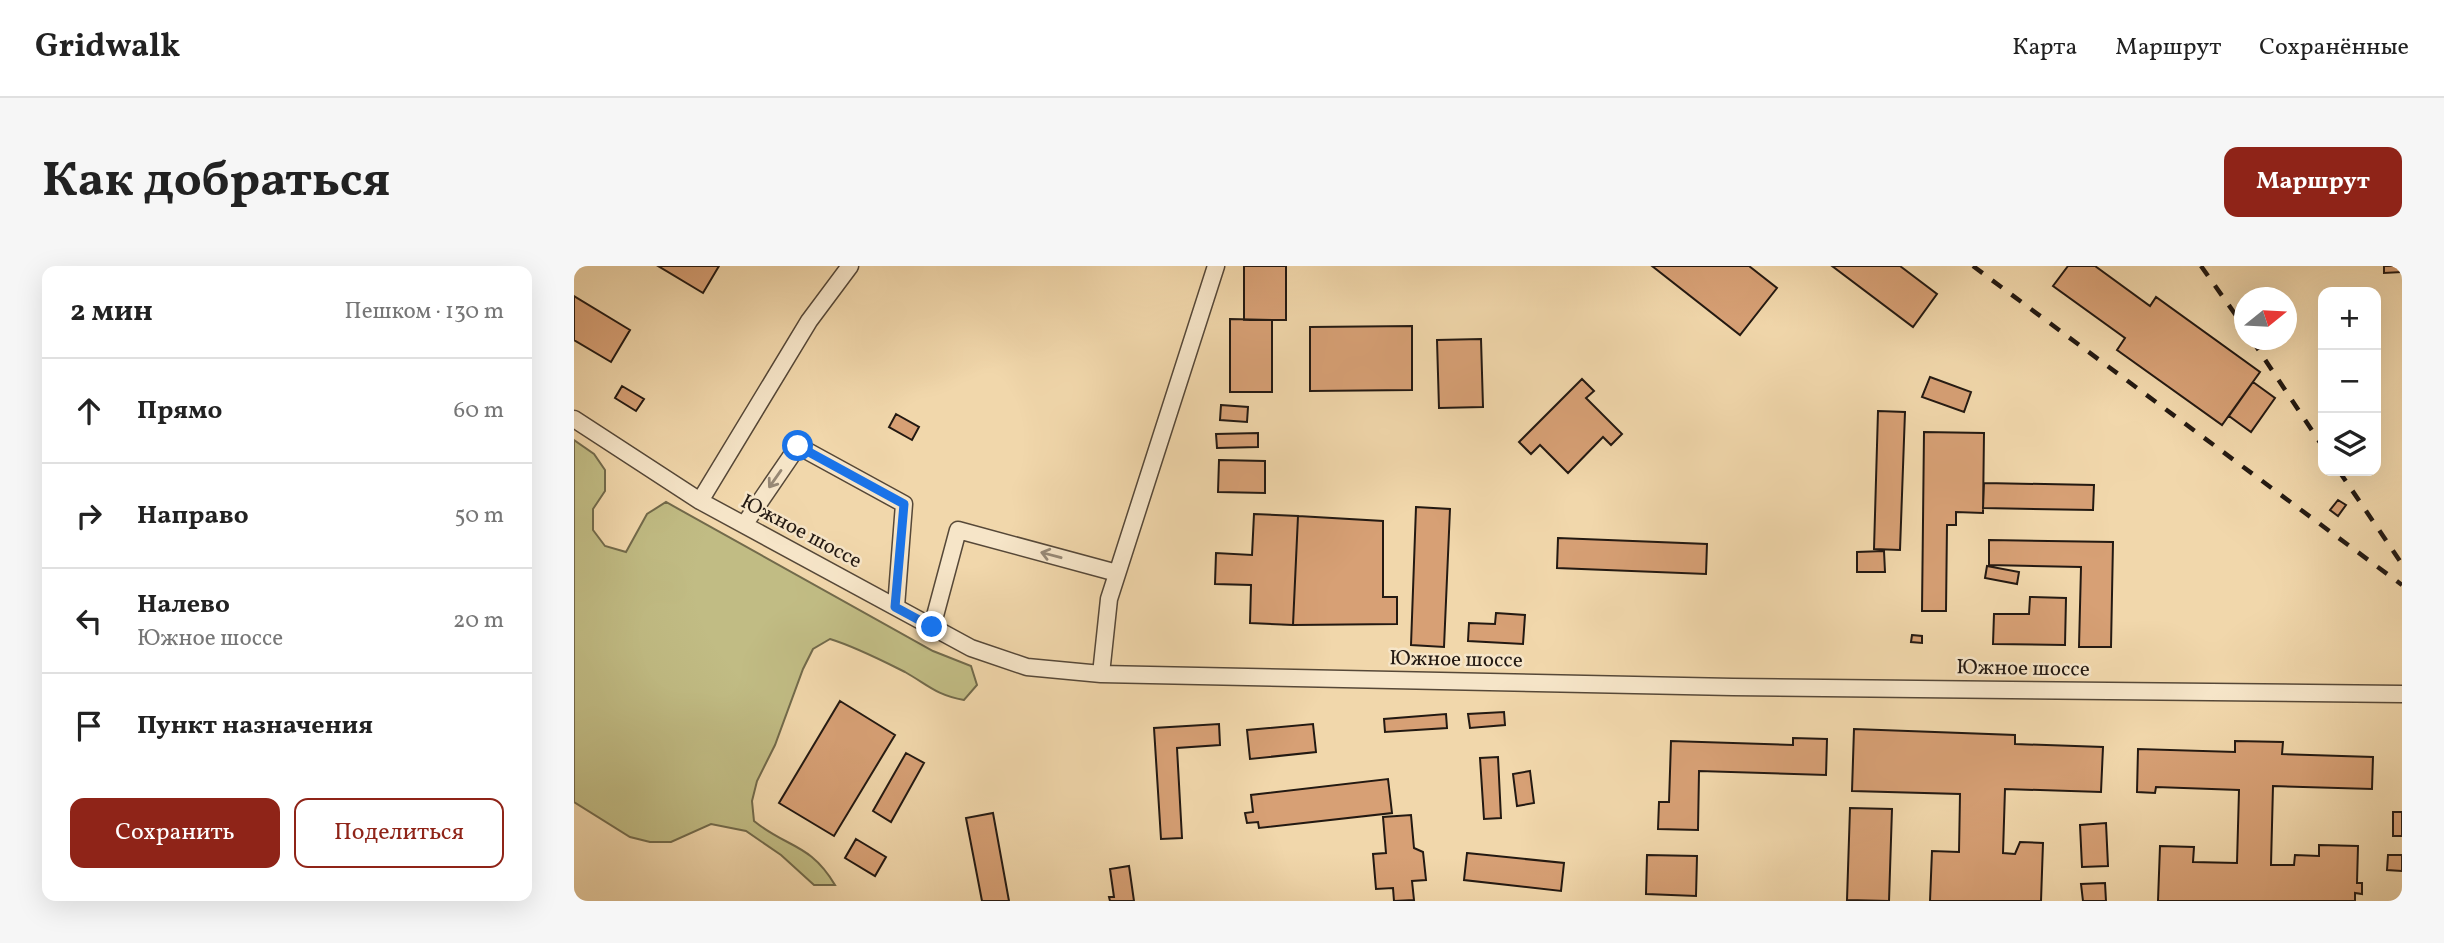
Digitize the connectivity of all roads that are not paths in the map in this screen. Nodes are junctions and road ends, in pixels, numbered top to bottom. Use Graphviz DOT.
graph roads {
  1 [pos="850,266"];
  2 [pos="1216,266"];
  3 [pos="574,419"];
  4 [pos="700,501"];
  5 [pos="744,525"];
  6 [pos="1117,573"];
  7 [pos="895,607"];
  8 [pos="932,627"];
  9 [pos="1101,674"];
  10 [pos="2402,694"];
  1 -- 4 [label="street"];
  2 -- 6 [label="street"];
  3 -- 4 [label="street, Южное шоссе"];
  4 -- 5 [label="street, Южное шоссе"];
  5 -- 7 [label="street, Южное шоссе"];
  7 -- 5 [label="street, one-way"];
  6 -- 8 [label="street, one-way"];
  6 -- 9 [label="street"];
  7 -- 8 [label="street, Южное шоссе"];
  8 -- 9 [label="street, Южное шоссе"];
  9 -- 10 [label="street, Южное шоссе"];
}
